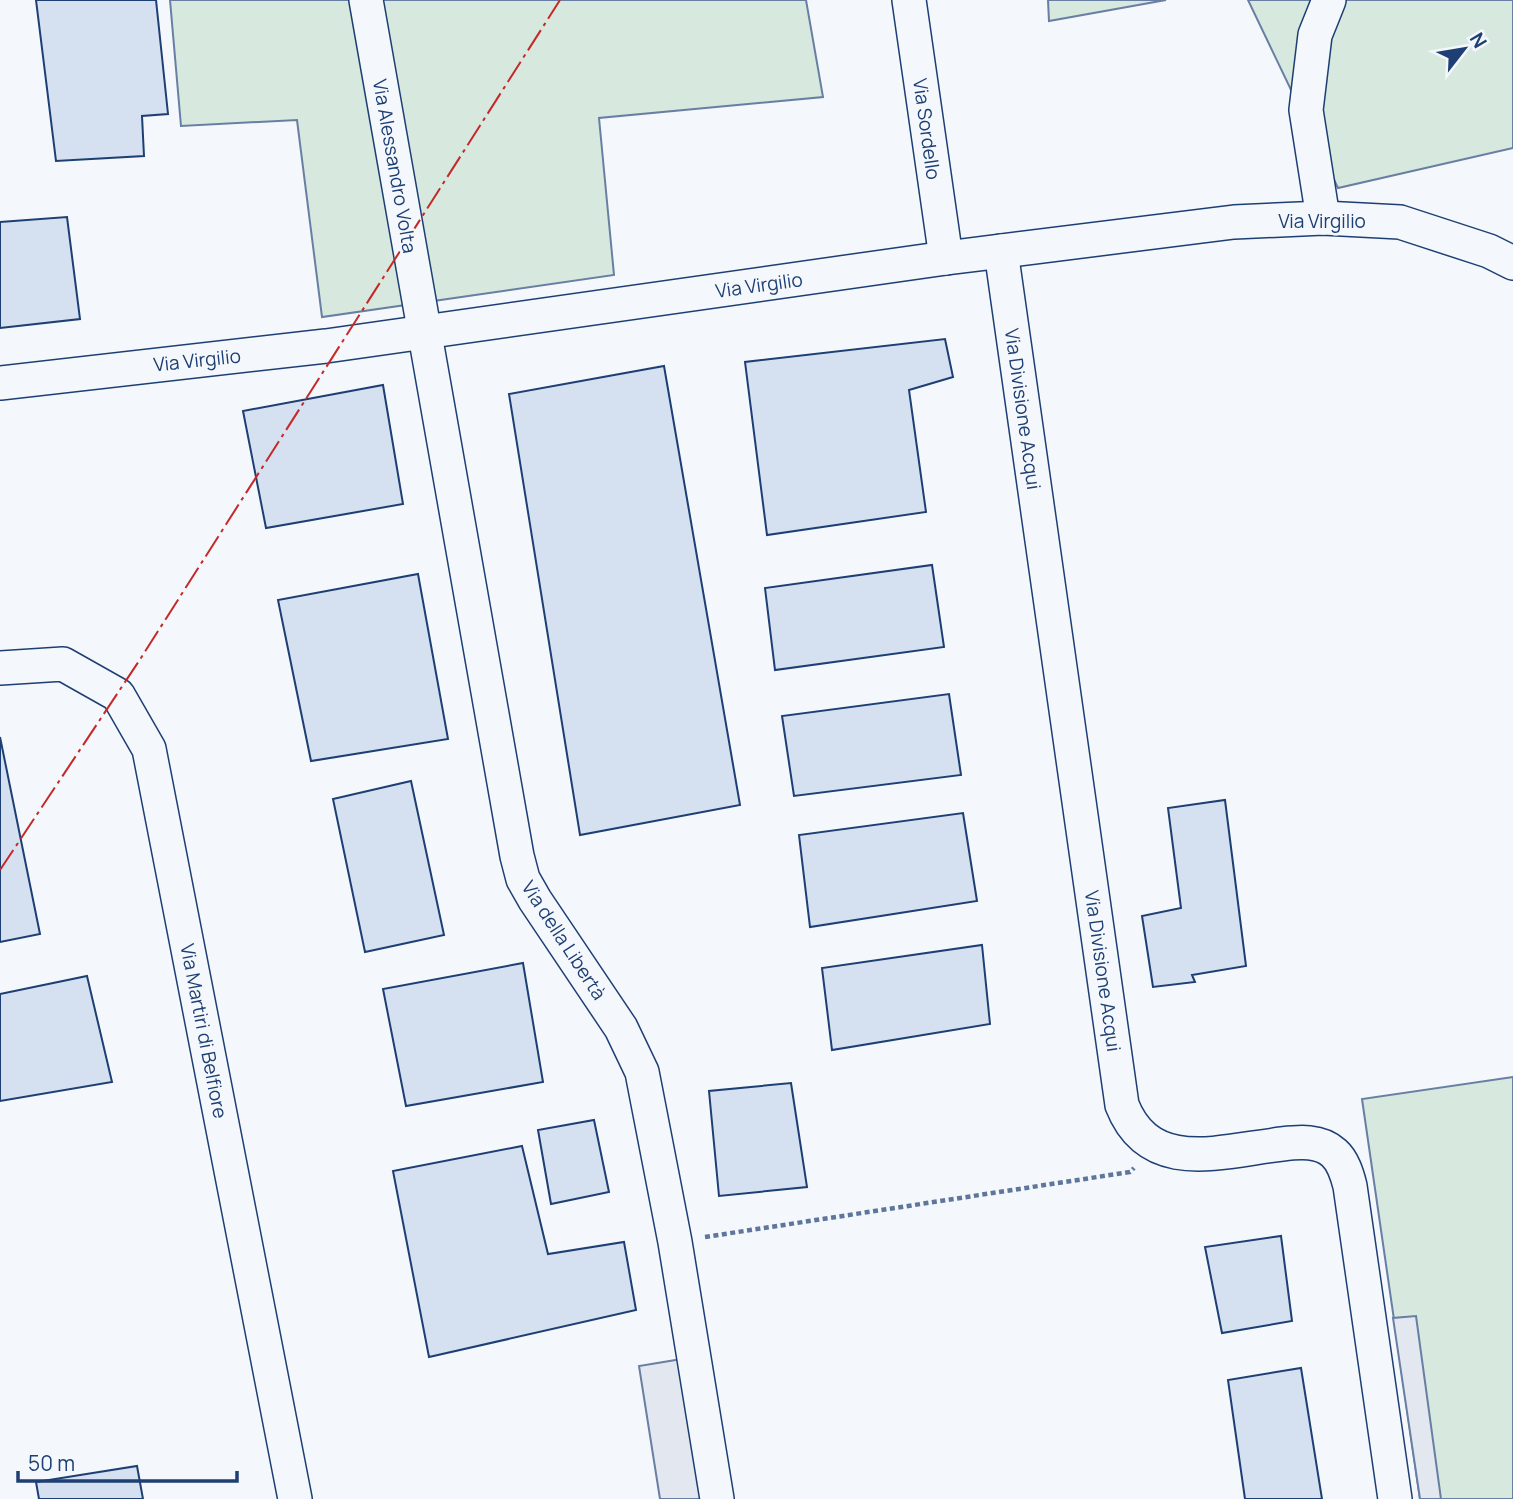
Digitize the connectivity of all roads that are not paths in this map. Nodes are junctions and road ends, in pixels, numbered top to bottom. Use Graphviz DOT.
graph roads {
  1 [pos="366,0"];
  2 [pos="909,0"];
  3 [pos="1329,0"];
  4 [pos="1323,218"];
  5 [pos="1000,251"];
  6 [pos="946,258"];
  7 [pos="1513,263"];
  8 [pos="424,332"];
  9 [pos="0,383"];
  10 [pos="0,668"];
  11 [pos="295,1499"];
  12 [pos="717,1499"];
  13 [pos="1395,1499"];
  1 -- 8 [label="street, Via Alessandro Volta"];
  2 -- 6 [label="street, Via Sordello"];
  3 -- 4 [label="street"];
  4 -- 5 [label="street, Via Virgilio"];
  4 -- 7 [label="street, Via Virgilio"];
  5 -- 6 [label="street, Via Virgilio"];
  5 -- 13 [label="street, Via Divisione Acqui"];
  6 -- 8 [label="street, Via Virgilio"];
  8 -- 9 [label="street, Via Virgilio"];
  8 -- 12 [label="street, Via della Libertà"];
  10 -- 11 [label="street, Via Martiri di Belfiore"];
}
